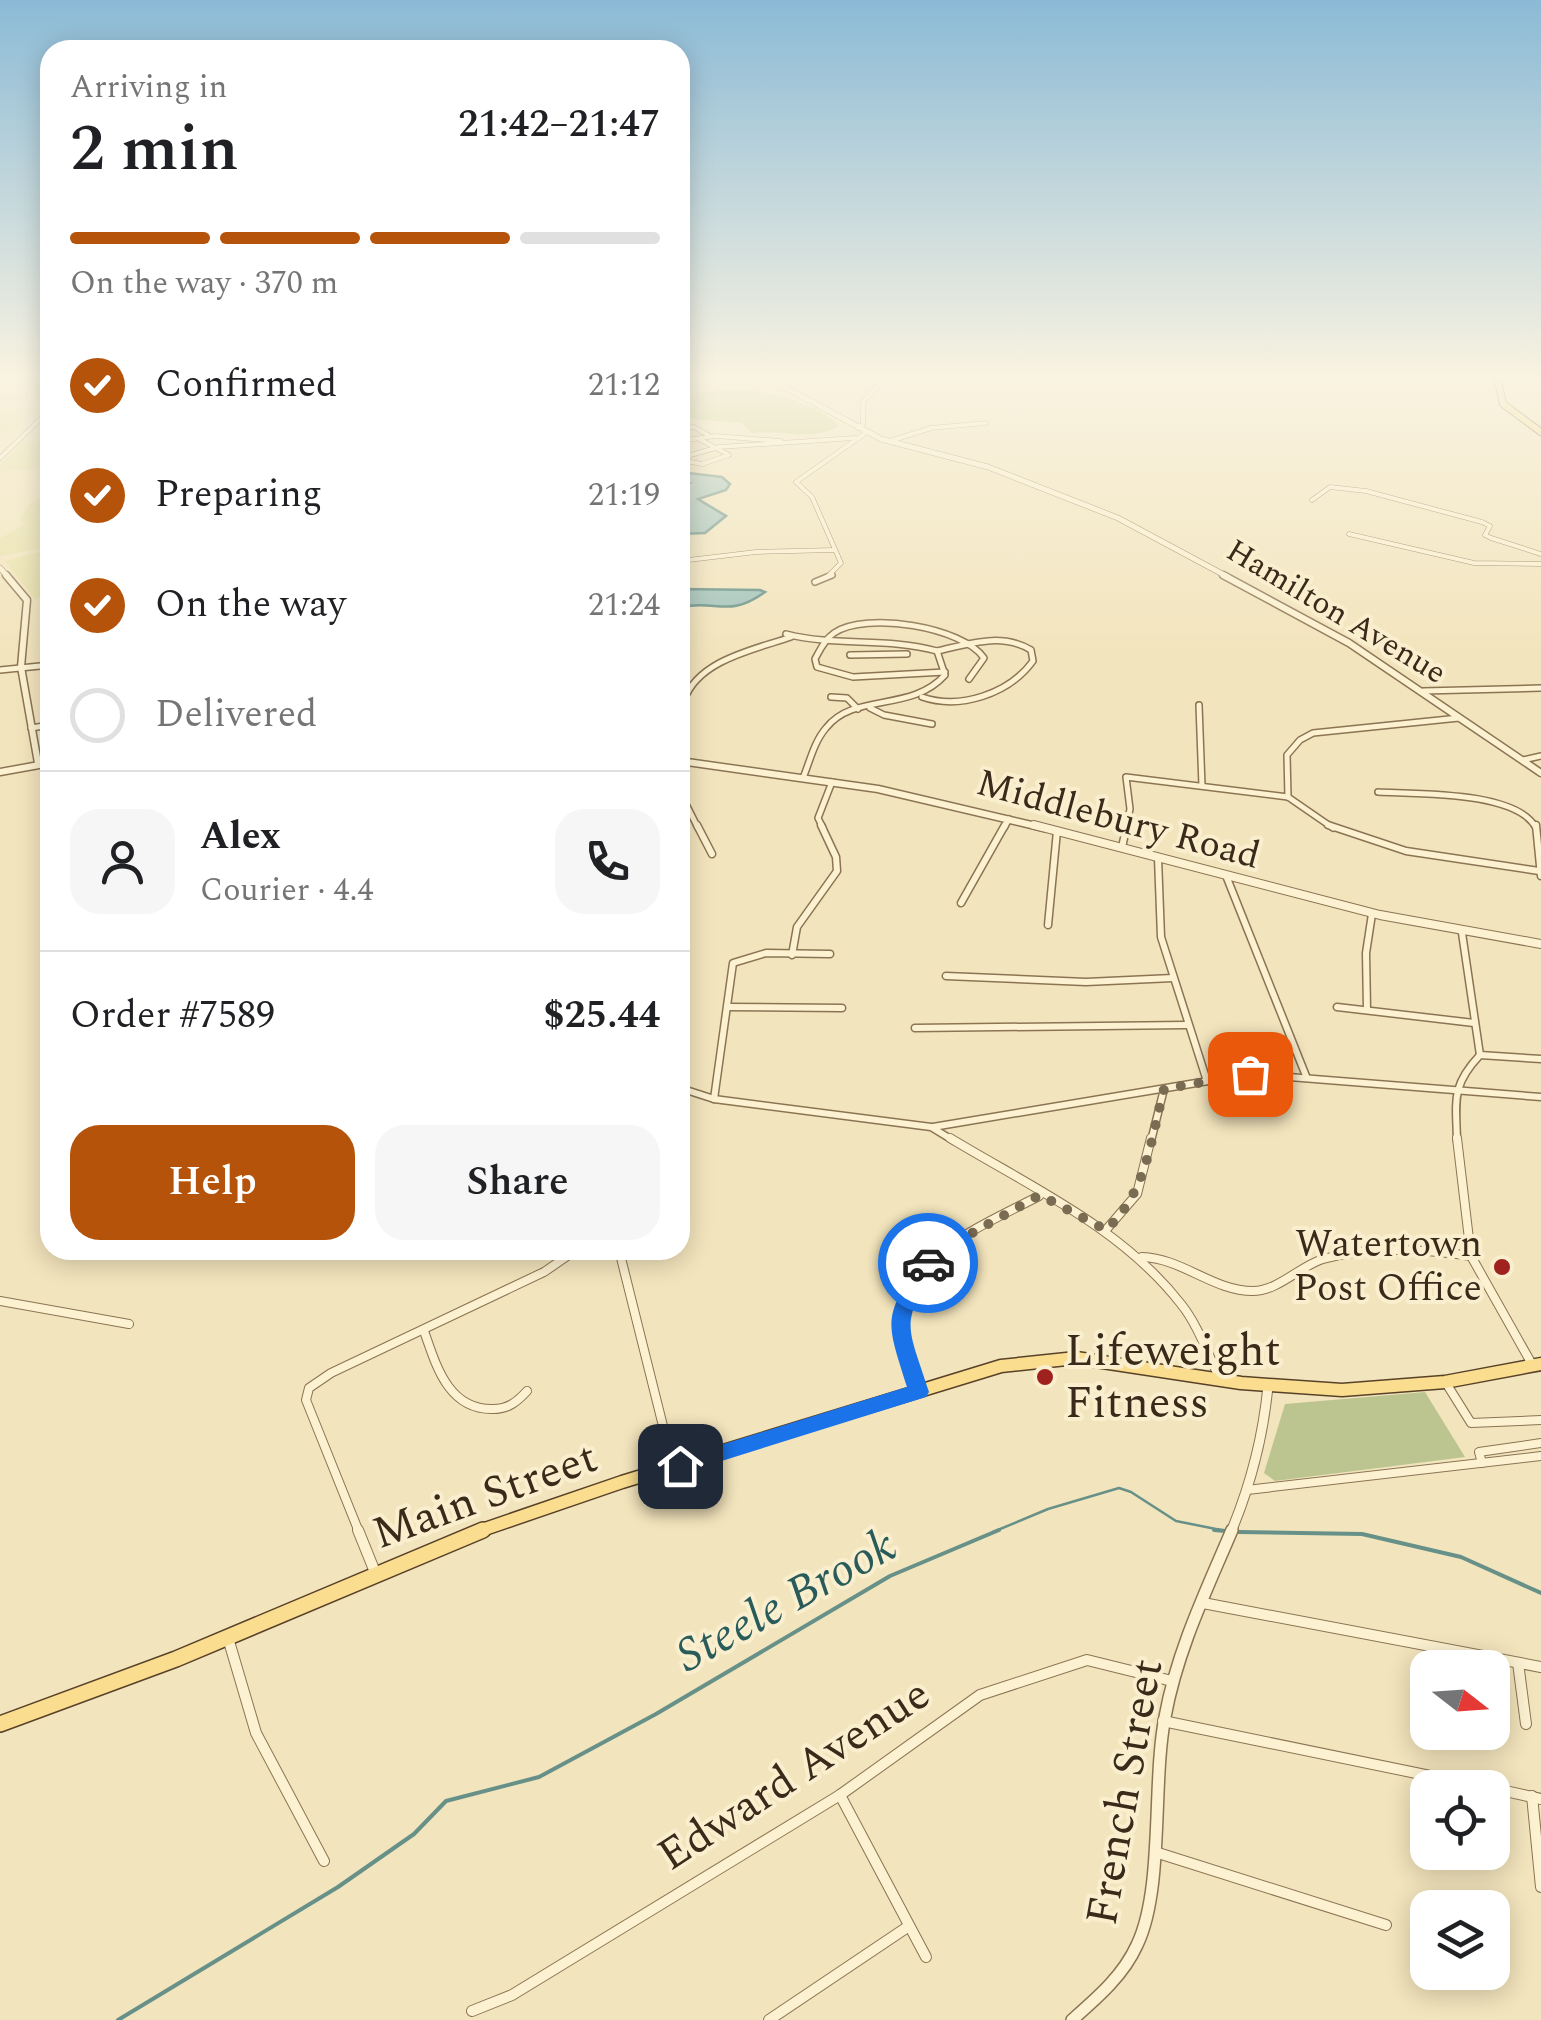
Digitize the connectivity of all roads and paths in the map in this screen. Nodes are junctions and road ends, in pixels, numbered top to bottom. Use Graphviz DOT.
graph roads {
  1 [pos="809,470"];
  2 [pos="997,470"];
  3 [pos="1312,500"];
  4 [pos="1350,534"];
  5 [pos="834,550"];
  6 [pos="1541,554"];
  7 [pos="690,560"];
  8 [pos="1541,564"];
  9 [pos="0,568"];
  10 [pos="14,582"];
  11 [pos="816,582"];
  12 [pos="0,586"];
  13 [pos="868,641"];
  14 [pos="824,642"];
  15 [pos="976,644"];
  16 [pos="936,651"];
  17 [pos="875,653"];
  18 [pos="907,654"];
  19 [pos="850,656"];
  20 [pos="40,666"];
  21 [pos="21,667"];
  22 [pos="0,670"];
  23 [pos="944,672"];
  24 [pos="969,679"];
  25 [pos="1541,688"];
  26 [pos="1424,690"];
  27 [pos="690,692"];
  28 [pos="921,696"];
  29 [pos="831,697"];
  30 [pos="1199,705"];
  31 [pos="869,707"];
  32 [pos="858,709"];
  33 [pos="1460,718"];
  34 [pos="932,724"];
  35 [pos="40,726"];
  36 [pos="30,728"];
  37 [pos="1541,756"];
  38 [pos="1522,760"];
  39 [pos="690,762"];
  40 [pos="38,763"];
  41 [pos="0,772"];
  42 [pos="1541,773"];
  43 [pos="803,778"];
  44 [pos="832,782"];
  45 [pos="1202,786"];
  46 [pos="1378,792"];
  47 [pos="1288,797"];
  48 [pos="690,811"];
  49 [pos="1009,819"];
  50 [pos="1057,831"];
  51 [pos="1122,848"];
  52 [pos="712,854"];
  53 [pos="1158,858"];
  54 [pos="1540,874"];
  55 [pos="1227,878"];
  56 [pos="961,903"];
  57 [pos="1372,914"];
  58 [pos="1048,925"];
  59 [pos="1462,933"];
  60 [pos="1541,944"];
  61 [pos="830,954"];
  62 [pos="792,955"];
  63 [pos="946,976"];
  64 [pos="1173,978"];
  65 [pos="728,1007"];
  66 [pos="1337,1007"];
  67 [pos="842,1008"];
  68 [pos="1367,1010"];
  69 [pos="1474,1023"];
  70 [pos="1186,1025"];
  71 [pos="915,1028"];
  72 [pos="1480,1055"];
  73 [pos="1541,1060"];
  74 [pos="1306,1076"];
  75 [pos="1207,1080"];
  76 [pos="1164,1089"];
  77 [pos="1455,1090"];
  78 [pos="690,1092"];
  79 [pos="1541,1096"];
  80 [pos="714,1100"];
  81 [pos="931,1127"];
  82 [pos="1040,1195"];
  83 [pos="1106,1230"];
  84 [pos="1470,1256"];
  85 [pos="1140,1257"];
  86 [pos="561,1260"];
  87 [pos="621,1260"];
  88 [pos="0,1302"];
  89 [pos="129,1324"];
  90 [pos="424,1330"];
  91 [pos="1537,1365"];
  92 [pos="1221,1380"];
  93 [pos="1445,1382"];
  94 [pos="917,1384"];
  95 [pos="1268,1386"];
  96 [pos="527,1392"];
  97 [pos="1541,1420"];
  98 [pos="1541,1443"];
  99 [pos="1541,1456"];
  100 [pos="1482,1464"];
  101 [pos="673,1468"];
  102 [pos="1246,1490"];
  103 [pos="376,1573"];
  104 [pos="1203,1603"];
  105 [pos="228,1637"];
  106 [pos="1518,1662"];
  107 [pos="1541,1667"];
  108 [pos="1172,1680"];
  109 [pos="1163,1721"];
  110 [pos="0,1724"];
  111 [pos="1526,1724"];
  112 [pos="1410,1771"];
  113 [pos="1510,1792"];
  114 [pos="840,1795"];
  115 [pos="1537,1798"];
  116 [pos="1155,1852"];
  117 [pos="324,1861"];
  118 [pos="1541,1887"];
  119 [pos="1386,1925"];
  120 [pos="910,1926"];
  121 [pos="926,1956"];
  122 [pos="472,2010"];
  123 [pos="769,2020"];
  124 [pos="1072,2020"];
  1 -- 5 [label="street"];
  2 -- 26 [label="street, Hamilton Avenue"];
  3 -- 6 [label="street"];
  4 -- 8 [label="street"];
  5 -- 7 [label="street"];
  5 -- 11 [label="street"];
  9 -- 10 [label="street"];
  10 -- 12 [label="street"];
  10 -- 21 [label="street"];
  13 -- 14 [label="street"];
  13 -- 16 [label="street"];
  13 -- 17 [label="street"];
  14 -- 15 [label="street"];
  14 -- 23 [label="street"];
  14 -- 27 [label="street"];
  15 -- 16 [label="street"];
  15 -- 24 [label="street"];
  15 -- 28 [label="street"];
  16 -- 23 [label="street"];
  17 -- 18 [label="street"];
  17 -- 19 [label="street"];
  20 -- 21 [label="street"];
  21 -- 22 [label="street"];
  21 -- 36 [label="street"];
  23 -- 28 [label="street"];
  25 -- 26 [label="street"];
  26 -- 33 [label="street, Hamilton Avenue"];
  28 -- 31 [label="street"];
  29 -- 32 [label="street"];
  30 -- 45 [label="street"];
  31 -- 32 [label="street"];
  31 -- 34 [label="street"];
  32 -- 43 [label="street"];
  33 -- 38 [label="street, Hamilton Avenue"];
  33 -- 47 [label="street"];
  35 -- 36 [label="street"];
  36 -- 40 [label="street"];
  37 -- 38 [label="street"];
  38 -- 42 [label="street, Hamilton Avenue"];
  39 -- 43 [label="street, Middlebury Road"];
  40 -- 41 [label="street"];
  43 -- 44 [label="street, Middlebury Road"];
  44 -- 49 [label="street, Middlebury Road"];
  44 -- 62 [label="street"];
  45 -- 47 [label="street"];
  45 -- 51 [label="street"];
  46 -- 54 [label="street"];
  47 -- 54 [label="street"];
  48 -- 52 [label="street"];
  49 -- 50 [label="street, Middlebury Road"];
  49 -- 56 [label="street"];
  50 -- 51 [label="street, Middlebury Road"];
  50 -- 58 [label="street"];
  51 -- 53 [label="street, Middlebury Road"];
  53 -- 55 [label="street, Middlebury Road"];
  53 -- 64 [label="street"];
  55 -- 57 [label="street, Middlebury Road"];
  55 -- 74 [label="street"];
  57 -- 59 [label="street, Middlebury Road"];
  57 -- 68 [label="street"];
  59 -- 60 [label="street, Middlebury Road"];
  59 -- 69 [label="street"];
  61 -- 62 [label="street"];
  62 -- 65 [label="street"];
  63 -- 64 [label="street"];
  64 -- 70 [label="street"];
  65 -- 67 [label="street"];
  65 -- 80 [label="street"];
  66 -- 68 [label="street"];
  68 -- 69 [label="street"];
  69 -- 72 [label="street"];
  70 -- 71 [label="street"];
  70 -- 75 [label="street"];
  72 -- 73 [label="street"];
  72 -- 77 [label="street"];
  74 -- 75 [label="street"];
  74 -- 77 [label="street"];
  75 -- 76 [label="street"];
  76 -- 81 [label="street"];
  76 -- 83 [label="street"];
  77 -- 79 [label="street"];
  77 -- 84 [label="street"];
  78 -- 80 [label="street"];
  80 -- 81 [label="street"];
  81 -- 82 [label="street"];
  82 -- 83 [label="street"];
  82 -- 94 [label="street"];
  83 -- 85 [label="street"];
  84 -- 85 [label="street"];
  84 -- 91 [label="street"];
  85 -- 92 [label="street"];
  86 -- 90 [label="street"];
  87 -- 101 [label="street"];
  88 -- 89 [label="street"];
  90 -- 96 [label="street"];
  90 -- 103 [label="street"];
  91 -- 93 [label="main road, Main Street"];
  92 -- 94 [label="main road, Main Street"];
  92 -- 95 [label="main road, Main Street"];
  93 -- 95 [label="main road, Main Street"];
  93 -- 97 [label="street"];
  94 -- 101 [label="main road, Main Street"];
  95 -- 102 [label="street, French Street"];
  98 -- 100 [label="street"];
  99 -- 100 [label="street"];
  100 -- 102 [label="street"];
  101 -- 103 [label="main road, Main Street"];
  102 -- 104 [label="street, French Street"];
  103 -- 105 [label="main road, Main Street"];
  104 -- 106 [label="street"];
  104 -- 108 [label="street, French Street"];
  105 -- 110 [label="main road, Main Street"];
  105 -- 117 [label="street"];
  106 -- 107 [label="street"];
  106 -- 111 [label="street"];
  108 -- 109 [label="street, French Street"];
  108 -- 114 [label="street, Edward Avenue"];
  109 -- 112 [label="street"];
  109 -- 116 [label="street, French Street"];
  113 -- 115 [label="street"];
  114 -- 120 [label="street"];
  114 -- 122 [label="street, Edward Avenue"];
  115 -- 118 [label="street"];
  116 -- 119 [label="street"];
  116 -- 124 [label="street, French Street"];
  120 -- 121 [label="street"];
  120 -- 123 [label="street"];
}
